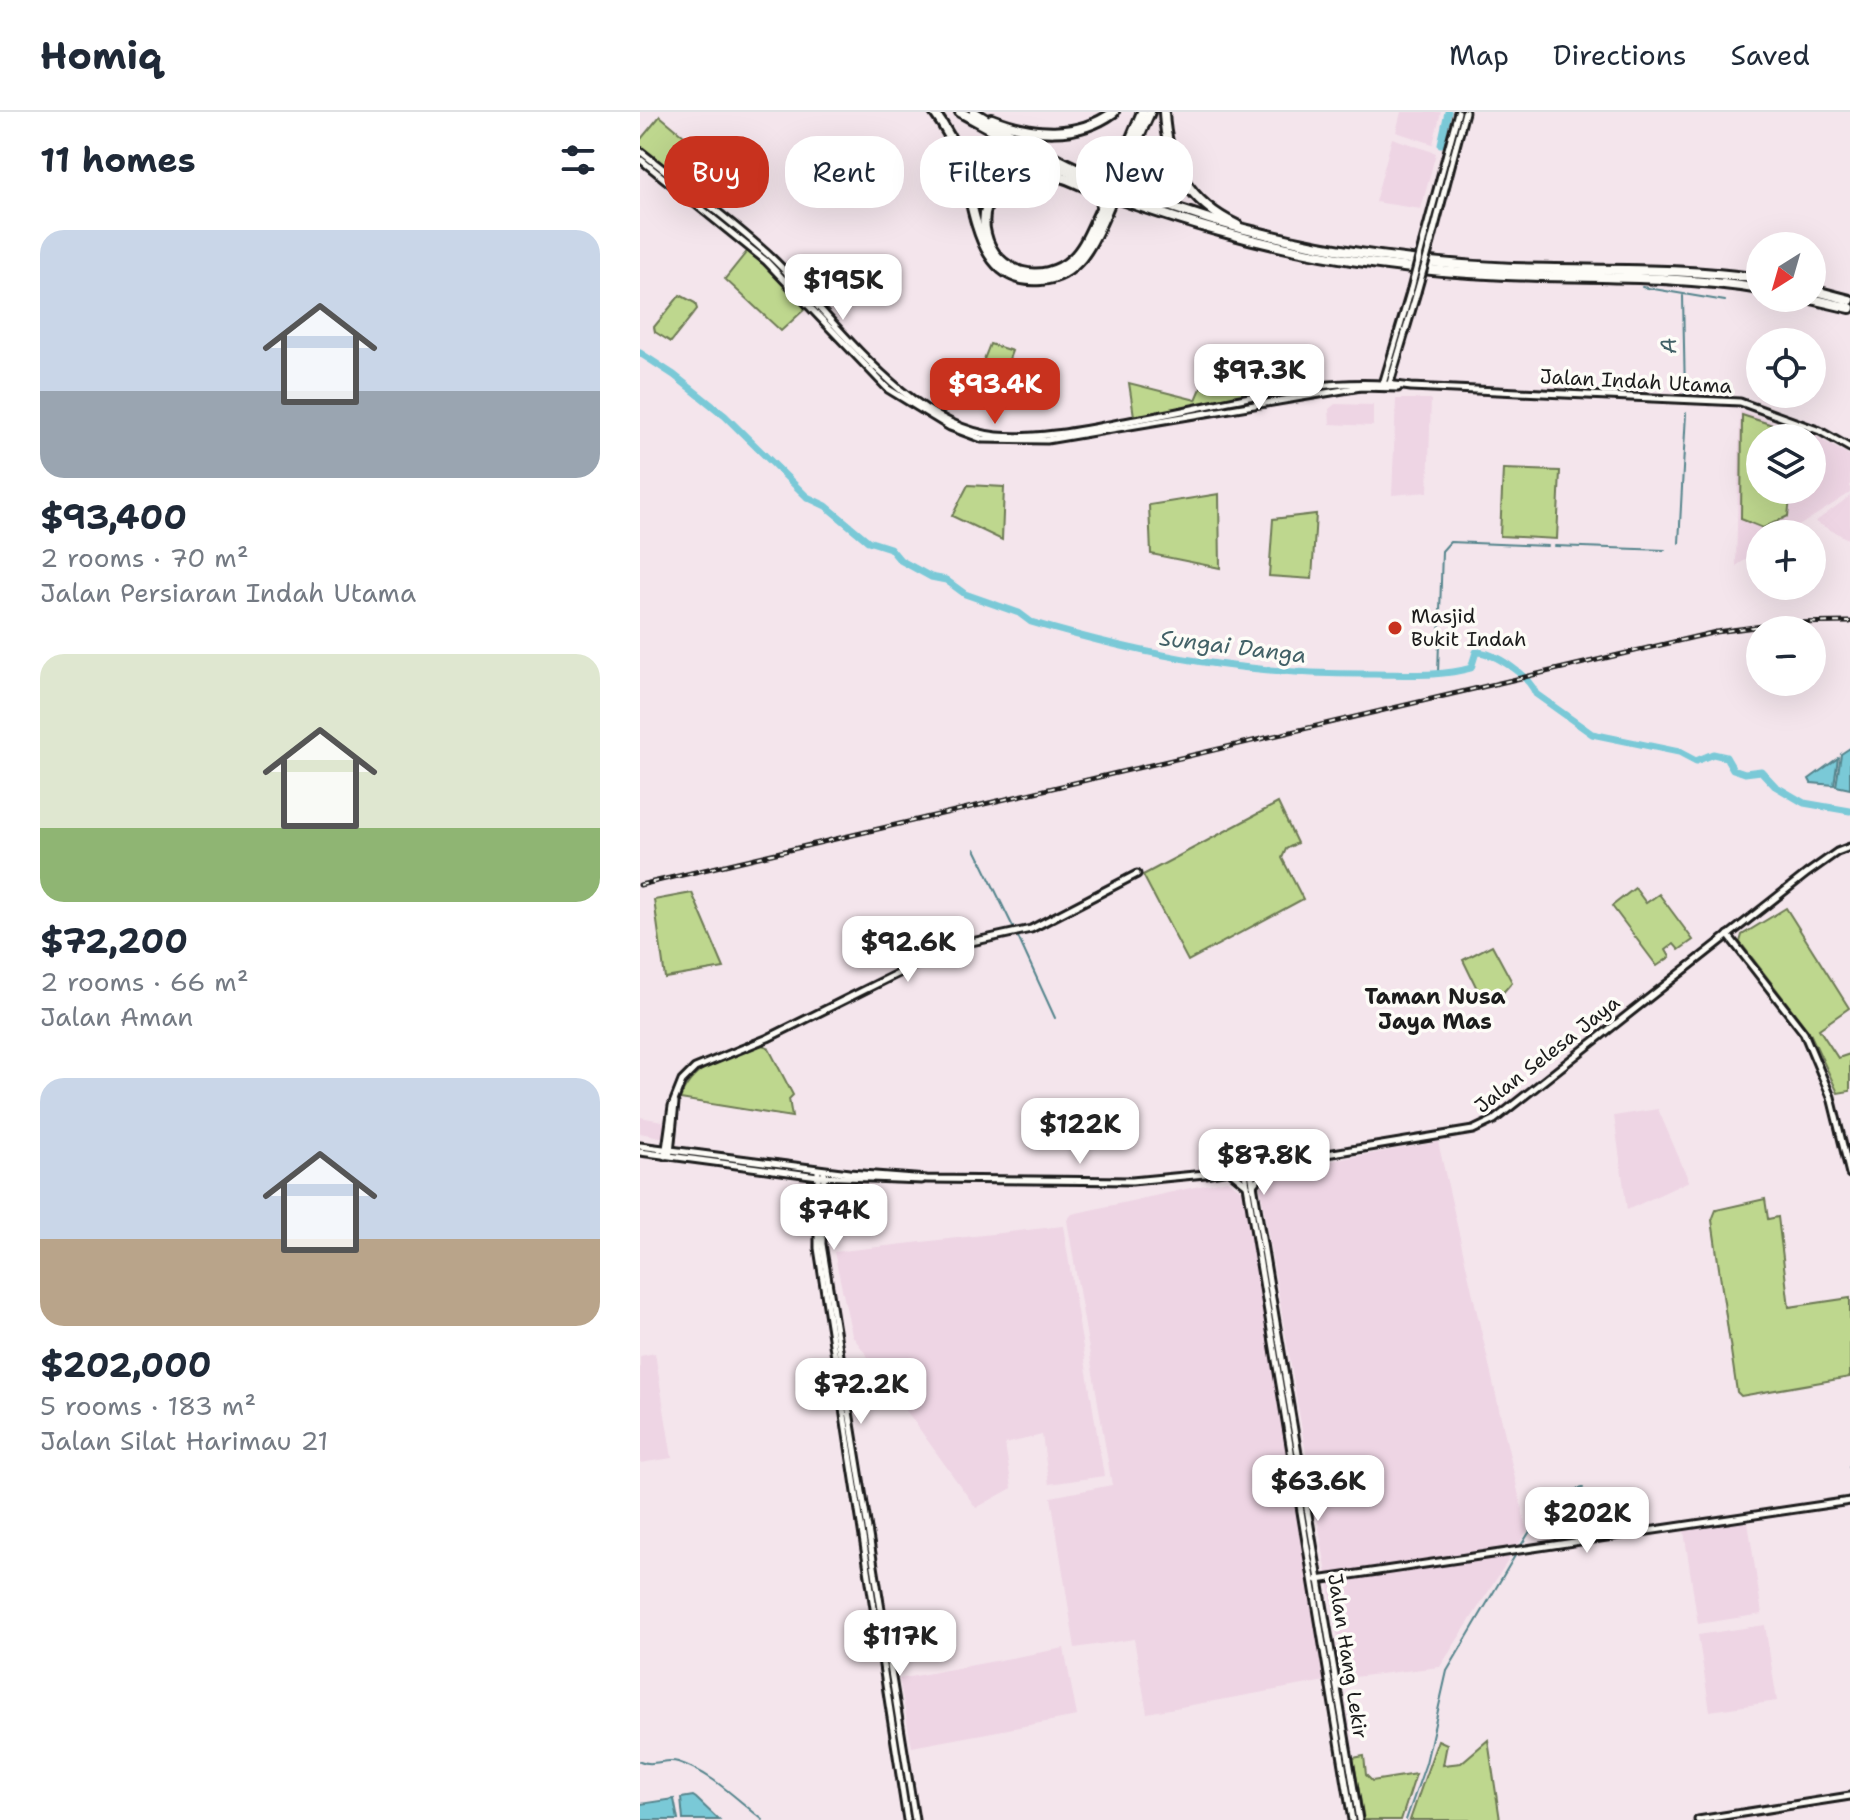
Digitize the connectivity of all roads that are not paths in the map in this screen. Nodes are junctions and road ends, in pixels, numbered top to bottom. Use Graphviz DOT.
graph roads {
  1 [pos="934,112"];
  2 [pos="960,112"];
  3 [pos="976,112"];
  4 [pos="1114,112"];
  5 [pos="1142,112"];
  6 [pos="1150,112"];
  7 [pos="1164,112"];
  8 [pos="1462,112"];
  9 [pos="1133,136"];
  10 [pos="1138,136"];
  11 [pos="640,151"];
  12 [pos="640,159"];
  13 [pos="1076,176"];
  14 [pos="1076,184"];
  15 [pos="1104,208"];
  16 [pos="1148,208"];
  17 [pos="1102,214"];
  18 [pos="1255,234"];
  19 [pos="761,257"];
  20 [pos="771,258"];
  21 [pos="773,268"];
  22 [pos="1746,277"];
  23 [pos="1746,287"];
  24 [pos="1826,295"];
  25 [pos="809,297"];
  26 [pos="1826,303"];
  27 [pos="1850,304"];
  28 [pos="809,308"];
  29 [pos="820,309"];
  30 [pos="857,357"];
  31 [pos="867,359"];
  32 [pos="867,367"];
  33 [pos="1386,386"];
  34 [pos="1850,448"];
  35 [pos="1850,847"];
  36 [pos="1137,874"];
  37 [pos="1728,935"];
  38 [pos="640,1146"];
  39 [pos="640,1152"];
  40 [pos="668,1153"];
  41 [pos="1272,1162"];
  42 [pos="1247,1167"];
  43 [pos="1229,1170"];
  44 [pos="785,1171"];
  45 [pos="821,1173"];
  46 [pos="1850,1174"];
  47 [pos="848,1179"];
  48 [pos="927,1179"];
  49 [pos="1250,1185"];
  50 [pos="821,1188"];
  51 [pos="1850,1501"];
  52 [pos="1316,1580"];
  53 [pos="1346,1760"];
  54 [pos="1850,1796"];
  55 [pos="907,1820"];
  56 [pos="915,1820"];
  57 [pos="1352,1820"];
  58 [pos="1359,1820"];
  59 [pos="1698,1820"];
  1 -- 17 [label="highway"];
  2 -- 13 [label="highway"];
  3 -- 4 [label="highway"];
  3 -- 18 [label="highway"];
  5 -- 9 [label="highway"];
  6 -- 10 [label="highway"];
  7 -- 18 [label="highway"];
  8 -- 33 [label="main road, bridge"];
  11 -- 20 [label="main road"];
  12 -- 19 [label="main road"];
  14 -- 17 [label="highway"];
  15 -- 17 [label="highway, bridge"];
  16 -- 23 [label="highway"];
  18 -- 22 [label="highway"];
  19 -- 20 [label="main road"];
  19 -- 21 [label="main road"];
  20 -- 21 [label="main road"];
  20 -- 25 [label="main road"];
  21 -- 28 [label="main road"];
  24 -- 27 [label="highway"];
  25 -- 28 [label="main road"];
  25 -- 29 [label="main road"];
  26 -- 27 [label="highway"];
  28 -- 29 [label="main road"];
  28 -- 30 [label="main road"];
  29 -- 31 [label="main road"];
  30 -- 31 [label="main road"];
  30 -- 32 [label="main road"];
  31 -- 32 [label="main road"];
  31 -- 33 [label="main road"];
  32 -- 33 [label="main road"];
  33 -- 34 [label="main road, Jalan Indah Utama"];
  35 -- 37 [label="main road, Jalan Selesa Jaya"];
  36 -- 40 [label="main road"];
  37 -- 41 [label="main road, Jalan Selesa Jaya"];
  37 -- 46 [label="main road"];
  38 -- 40 [label="main road, Jalan Selesa Jaya"];
  39 -- 40 [label="main road, Jalan Selesa Jaya"];
  40 -- 44 [label="main road, Jalan Selesa Jaya"];
  40 -- 45 [label="main road, Jalan Selesa Jaya"];
  41 -- 42 [label="main road, Jalan Selesa Jaya"];
  41 -- 49 [label="main road"];
  42 -- 43 [label="main road, Jalan Selesa Jaya"];
  42 -- 49 [label="main road, Jalan Hang Lekir"];
  43 -- 48 [label="main road, Jalan Selesa Jaya"];
  43 -- 49 [label="main road"];
  44 -- 45 [label="main road, Jalan Selesa Jaya"];
  44 -- 50 [label="main road"];
  45 -- 47 [label="main road, Jalan Selesa Jaya"];
  45 -- 48 [label="main road, Jalan Selesa Jaya"];
  45 -- 50 [label="main road"];
  47 -- 48 [label="main road, Jalan Selesa Jaya"];
  47 -- 50 [label="main road"];
  49 -- 52 [label="main road, Jalan Hang Lekir"];
  50 -- 55 [label="main road"];
  50 -- 56 [label="main road"];
  51 -- 52 [label="main road"];
  52 -- 53 [label="main road, Jalan Hang Lekir"];
  53 -- 57 [label="main road, Jalan Hang Lekir"];
  53 -- 58 [label="main road, Jalan Hang Lekir"];
  54 -- 59 [label="main road"];
}
